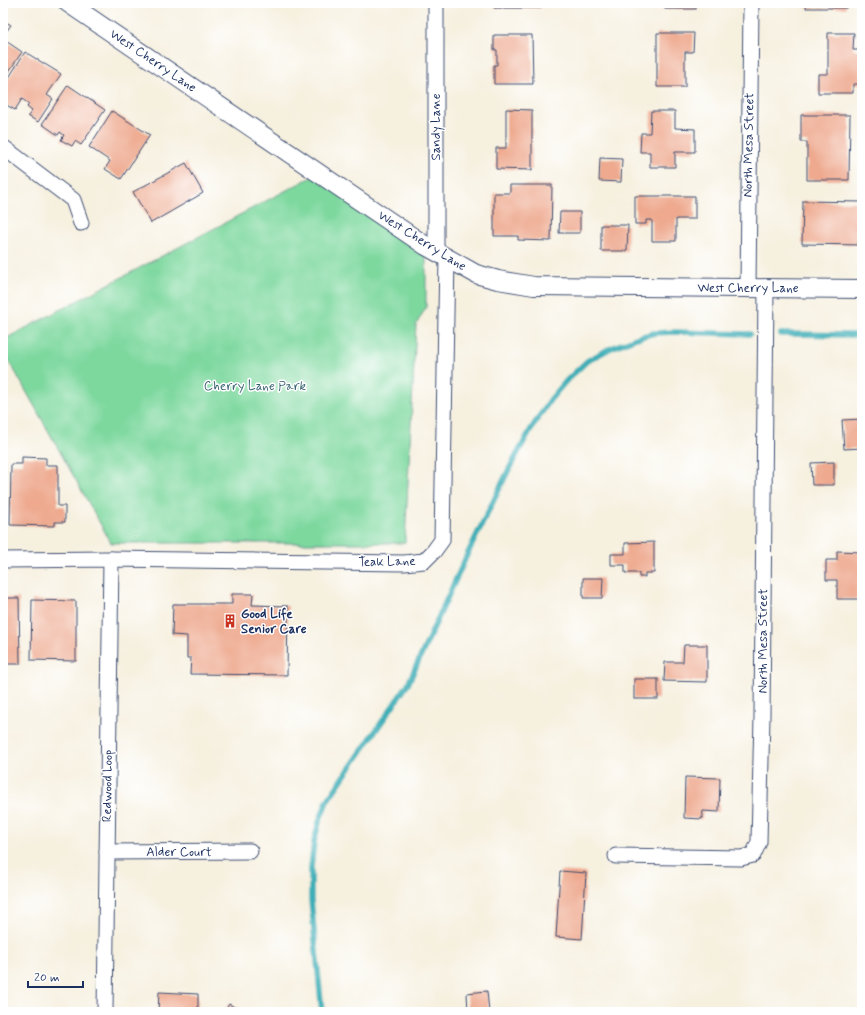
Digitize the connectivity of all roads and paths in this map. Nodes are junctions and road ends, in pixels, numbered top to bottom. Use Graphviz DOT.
graph roads {
  1 [pos="68,3"];
  2 [pos="436,3"];
  3 [pos="751,3"];
  4 [pos="4,149"];
  5 [pos="81,222"];
  6 [pos="442,254"];
  7 [pos="757,288"];
  8 [pos="862,289"];
  9 [pos="111,559"];
  10 [pos="3,560"];
  11 [pos="250,851"];
  12 [pos="107,852"];
  13 [pos="616,856"];
  14 [pos="105,1012"];
  1 -- 6 [label="street, West Cherry Lane"];
  2 -- 6 [label="street, Sandy Lane"];
  3 -- 7 [label="street, North Mesa Street"];
  4 -- 5 [label="street"];
  6 -- 7 [label="street, West Cherry Lane"];
  6 -- 9 [label="street, Teak Lane"];
  7 -- 8 [label="street, West Cherry Lane"];
  7 -- 13 [label="street, North Mesa Street"];
  9 -- 10 [label="street, Teak Lane"];
  9 -- 12 [label="street, Redwood Loop"];
  11 -- 12 [label="street, Alder Court"];
  12 -- 14 [label="street, Redwood Loop"];
}
